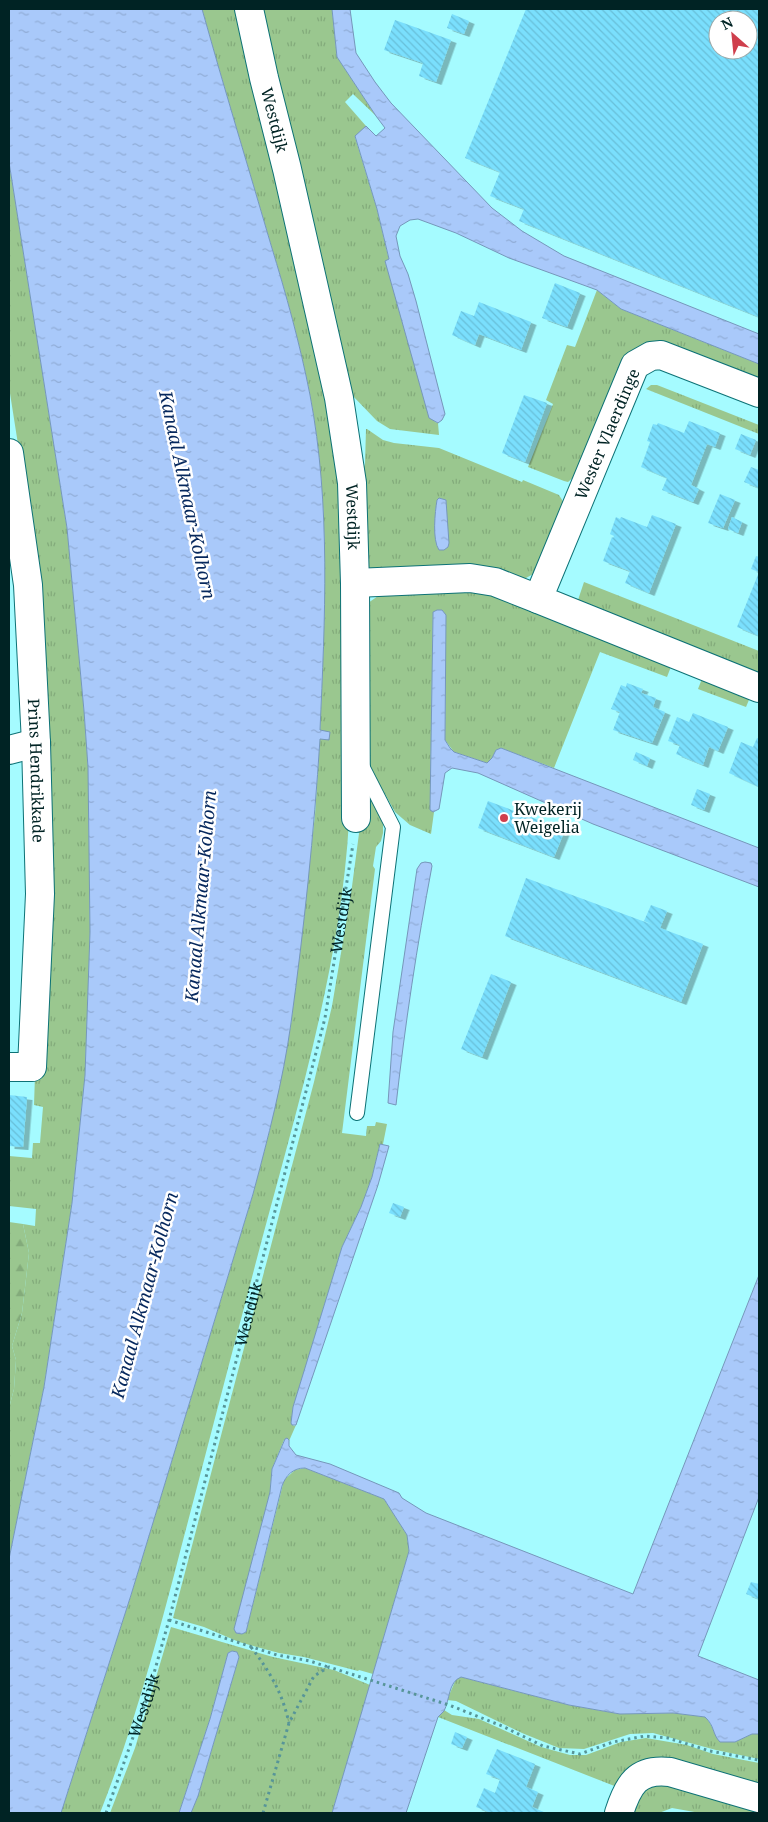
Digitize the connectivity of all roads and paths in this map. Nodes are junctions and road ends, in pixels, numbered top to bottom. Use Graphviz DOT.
graph roads {
  1 [pos="250,9"];
  2 [pos="759,393"];
  3 [pos="9,453"];
  4 [pos="13,498"];
  5 [pos="355,583"];
  6 [pos="538,599"];
  7 [pos="759,688"];
  8 [pos="36,744"];
  9 [pos="9,750"];
  10 [pos="355,755"];
  11 [pos="356,818"];
  12 [pos="9,1067"];
  13 [pos="357,1113"];
  14 [pos="168,1620"];
  15 [pos="251,1647"];
  16 [pos="329,1667"];
  17 [pos="289,1723"];
  18 [pos="759,1760"];
  19 [pos="759,1798"];
  20 [pos="106,1813"];
  21 [pos="263,1813"];
  22 [pos="618,1813"];
  1 -- 5 [label="street, Westdijk"];
  2 -- 6 [label="street, Wester Vlaerdinge"];
  3 -- 4 [label="street, Prins Hendrikkade"];
  4 -- 8 [label="street, Prins Hendrikkade"];
  5 -- 6 [label="street"];
  5 -- 10 [label="street, Westdijk"];
  6 -- 7 [label="street"];
  8 -- 9 [label="street"];
  8 -- 12 [label="street, Prins Hendrikkade"];
  10 -- 11 [label="street, Westdijk"];
  10 -- 13 [label="lane"];
  11 -- 14 [label="path, Westdijk"];
  14 -- 15 [label="path"];
  14 -- 20 [label="path, Westdijk"];
  15 -- 16 [label="path"];
  15 -- 17 [label="path"];
  16 -- 17 [label="path"];
  16 -- 18 [label="path"];
  17 -- 21 [label="path"];
  19 -- 22 [label="street"];
}
